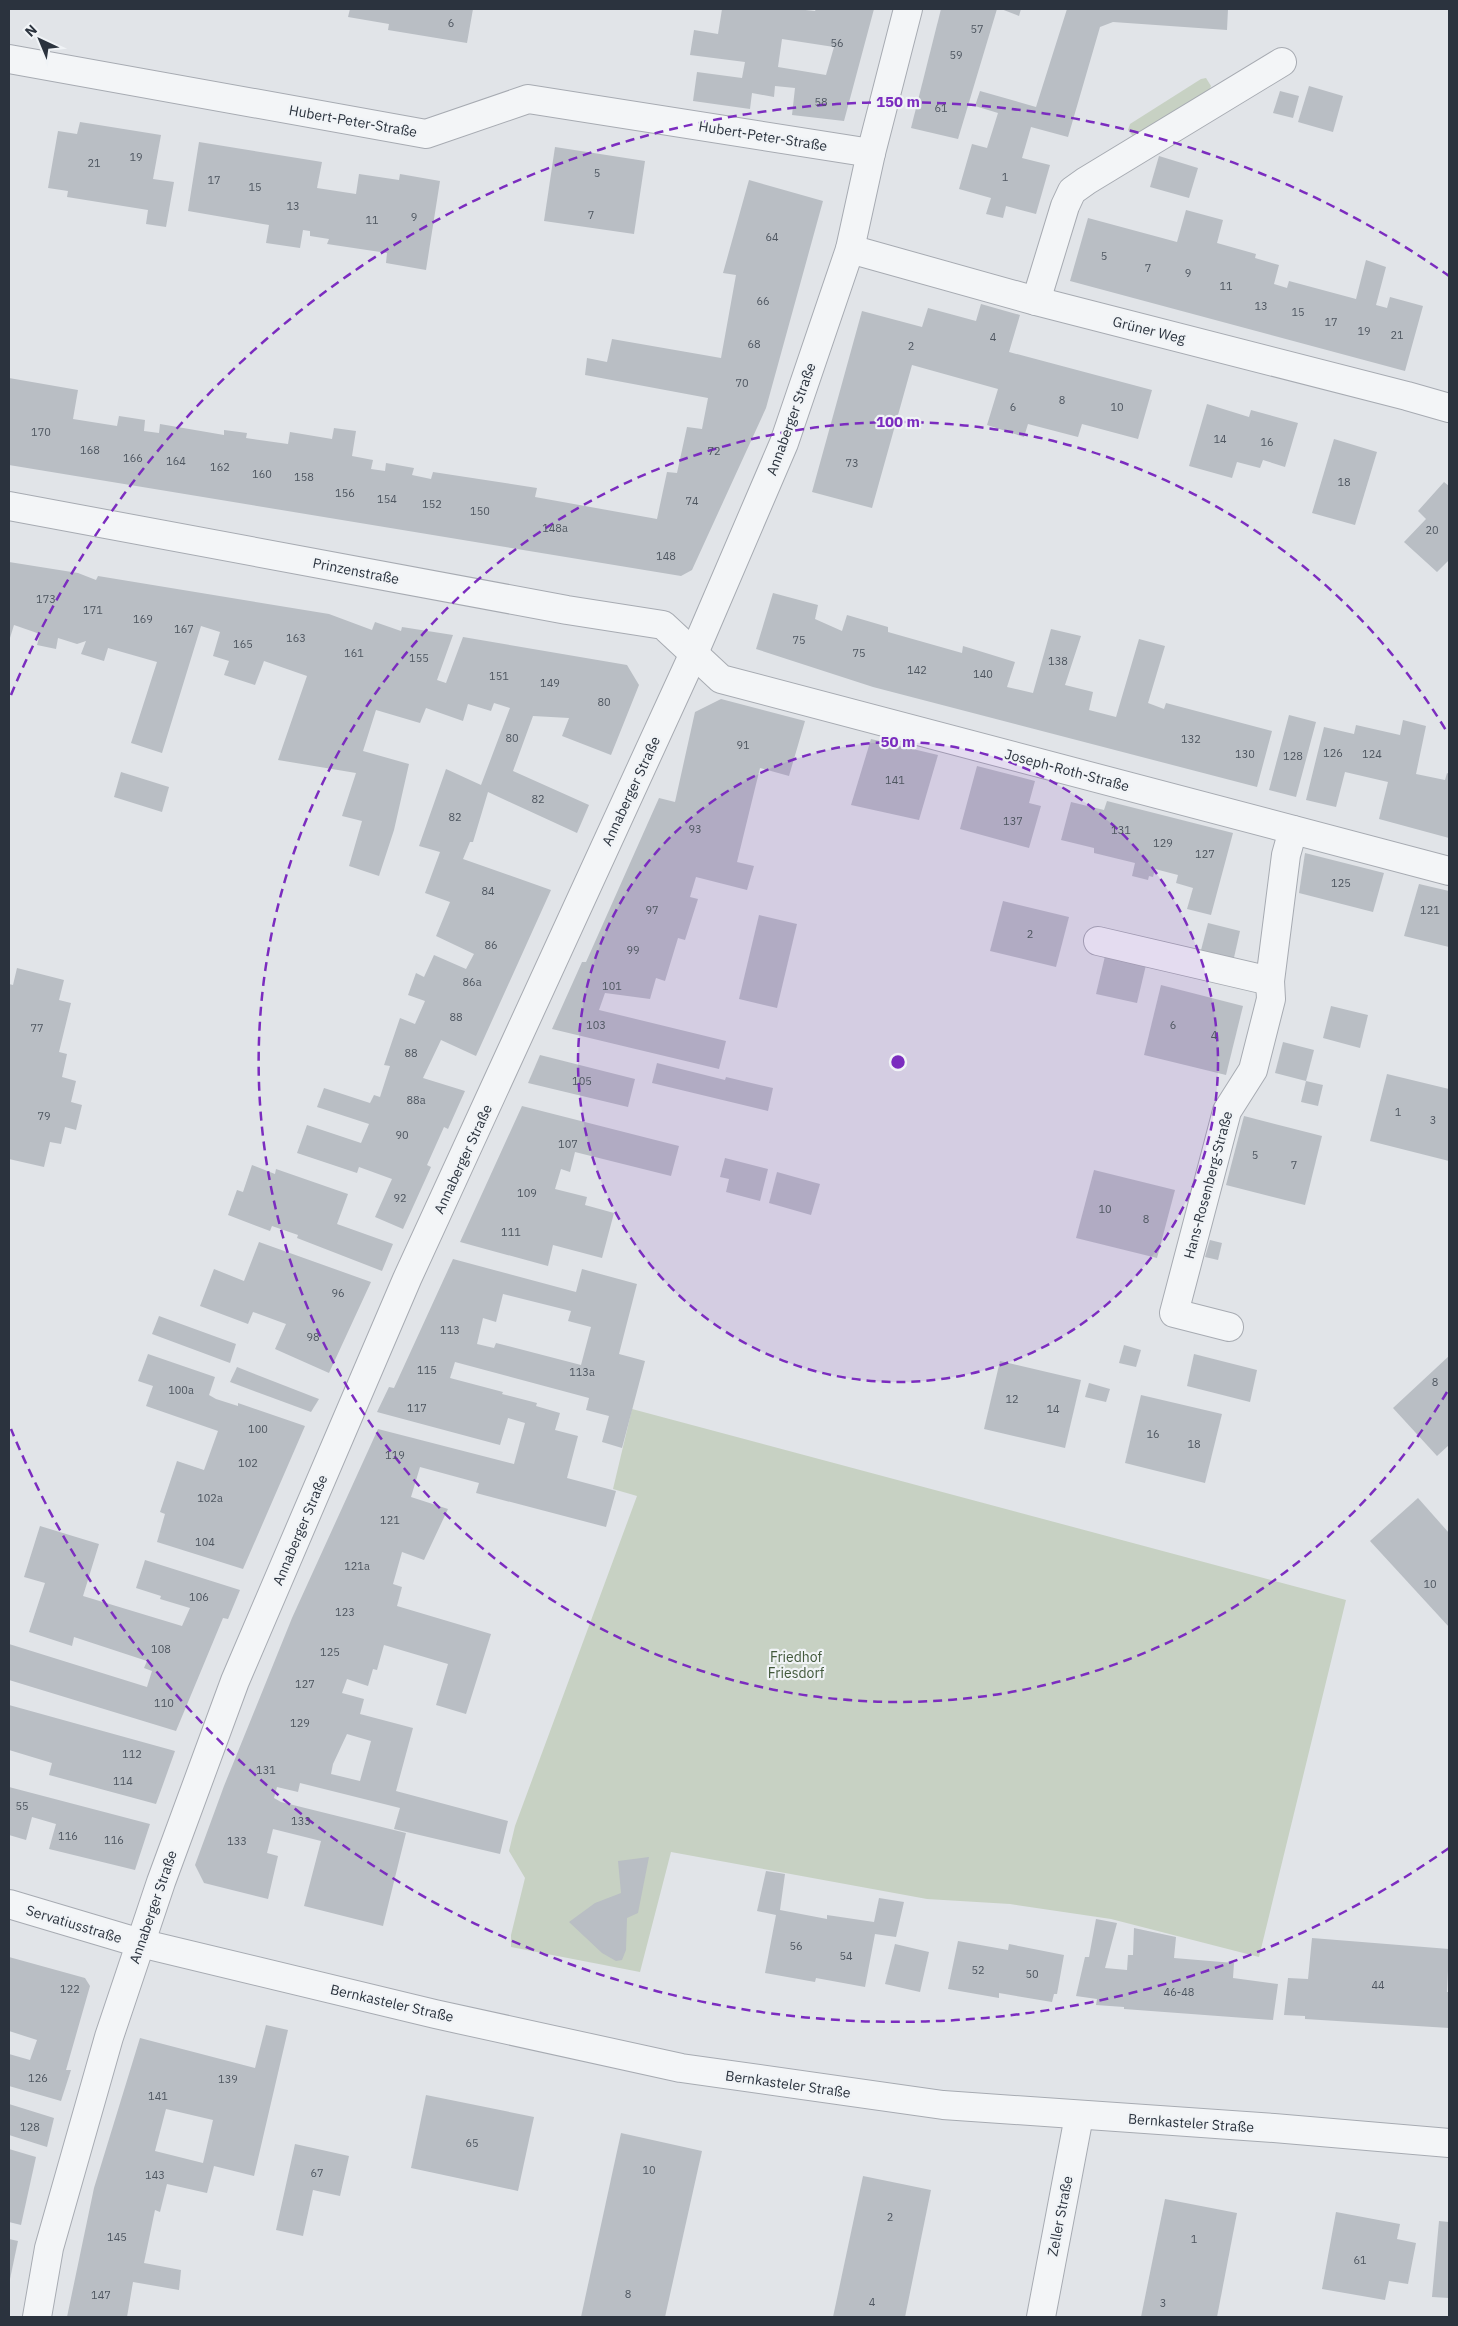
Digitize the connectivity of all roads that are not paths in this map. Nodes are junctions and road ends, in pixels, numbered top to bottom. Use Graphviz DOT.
graph roads {
  1 [pos="908,9"];
  2 [pos="9,59"];
  3 [pos="1282,62"];
  4 [pos="870,153"];
  5 [pos="850,249"];
  6 [pos="1036,301"];
  7 [pos="1449,408"];
  8 [pos="9,506"];
  9 [pos="694,653"];
  10 [pos="1293,830"];
  11 [pos="1449,872"];
  12 [pos="1098,941"];
  13 [pos="1270,981"];
  14 [pos="1230,1327"];
  15 [pos="9,1904"];
  16 [pos="140,1943"];
  17 [pos="1079,2116"];
  18 [pos="1449,2143"];
  19 [pos="37,2317"];
  20 [pos="1041,2317"];
  1 -- 4 [label="street, Annaberger Straße"];
  2 -- 4 [label="street, Hubert-Peter-Straße"];
  3 -- 6 [label="street"];
  4 -- 5 [label="street, Annaberger Straße"];
  5 -- 6 [label="street, Grüner Weg"];
  5 -- 9 [label="street, Annaberger Straße"];
  6 -- 7 [label="street, Grüner Weg"];
  8 -- 9 [label="street, Prinzenstraße"];
  9 -- 10 [label="street, Joseph-Roth-Straße"];
  9 -- 16 [label="street, Annaberger Straße"];
  10 -- 11 [label="street, Joseph-Roth-Straße"];
  10 -- 13 [label="street, Hans-Rosenberg-Straße"];
  12 -- 13 [label="street"];
  13 -- 14 [label="street, Hans-Rosenberg-Straße"];
  15 -- 16 [label="street, Servatiusstraße"];
  16 -- 17 [label="street, Bernkasteler Straße"];
  16 -- 19 [label="street, Annaberger Straße"];
  17 -- 18 [label="street, Bernkasteler Straße"];
  17 -- 20 [label="street, Zeller Straße"];
}
